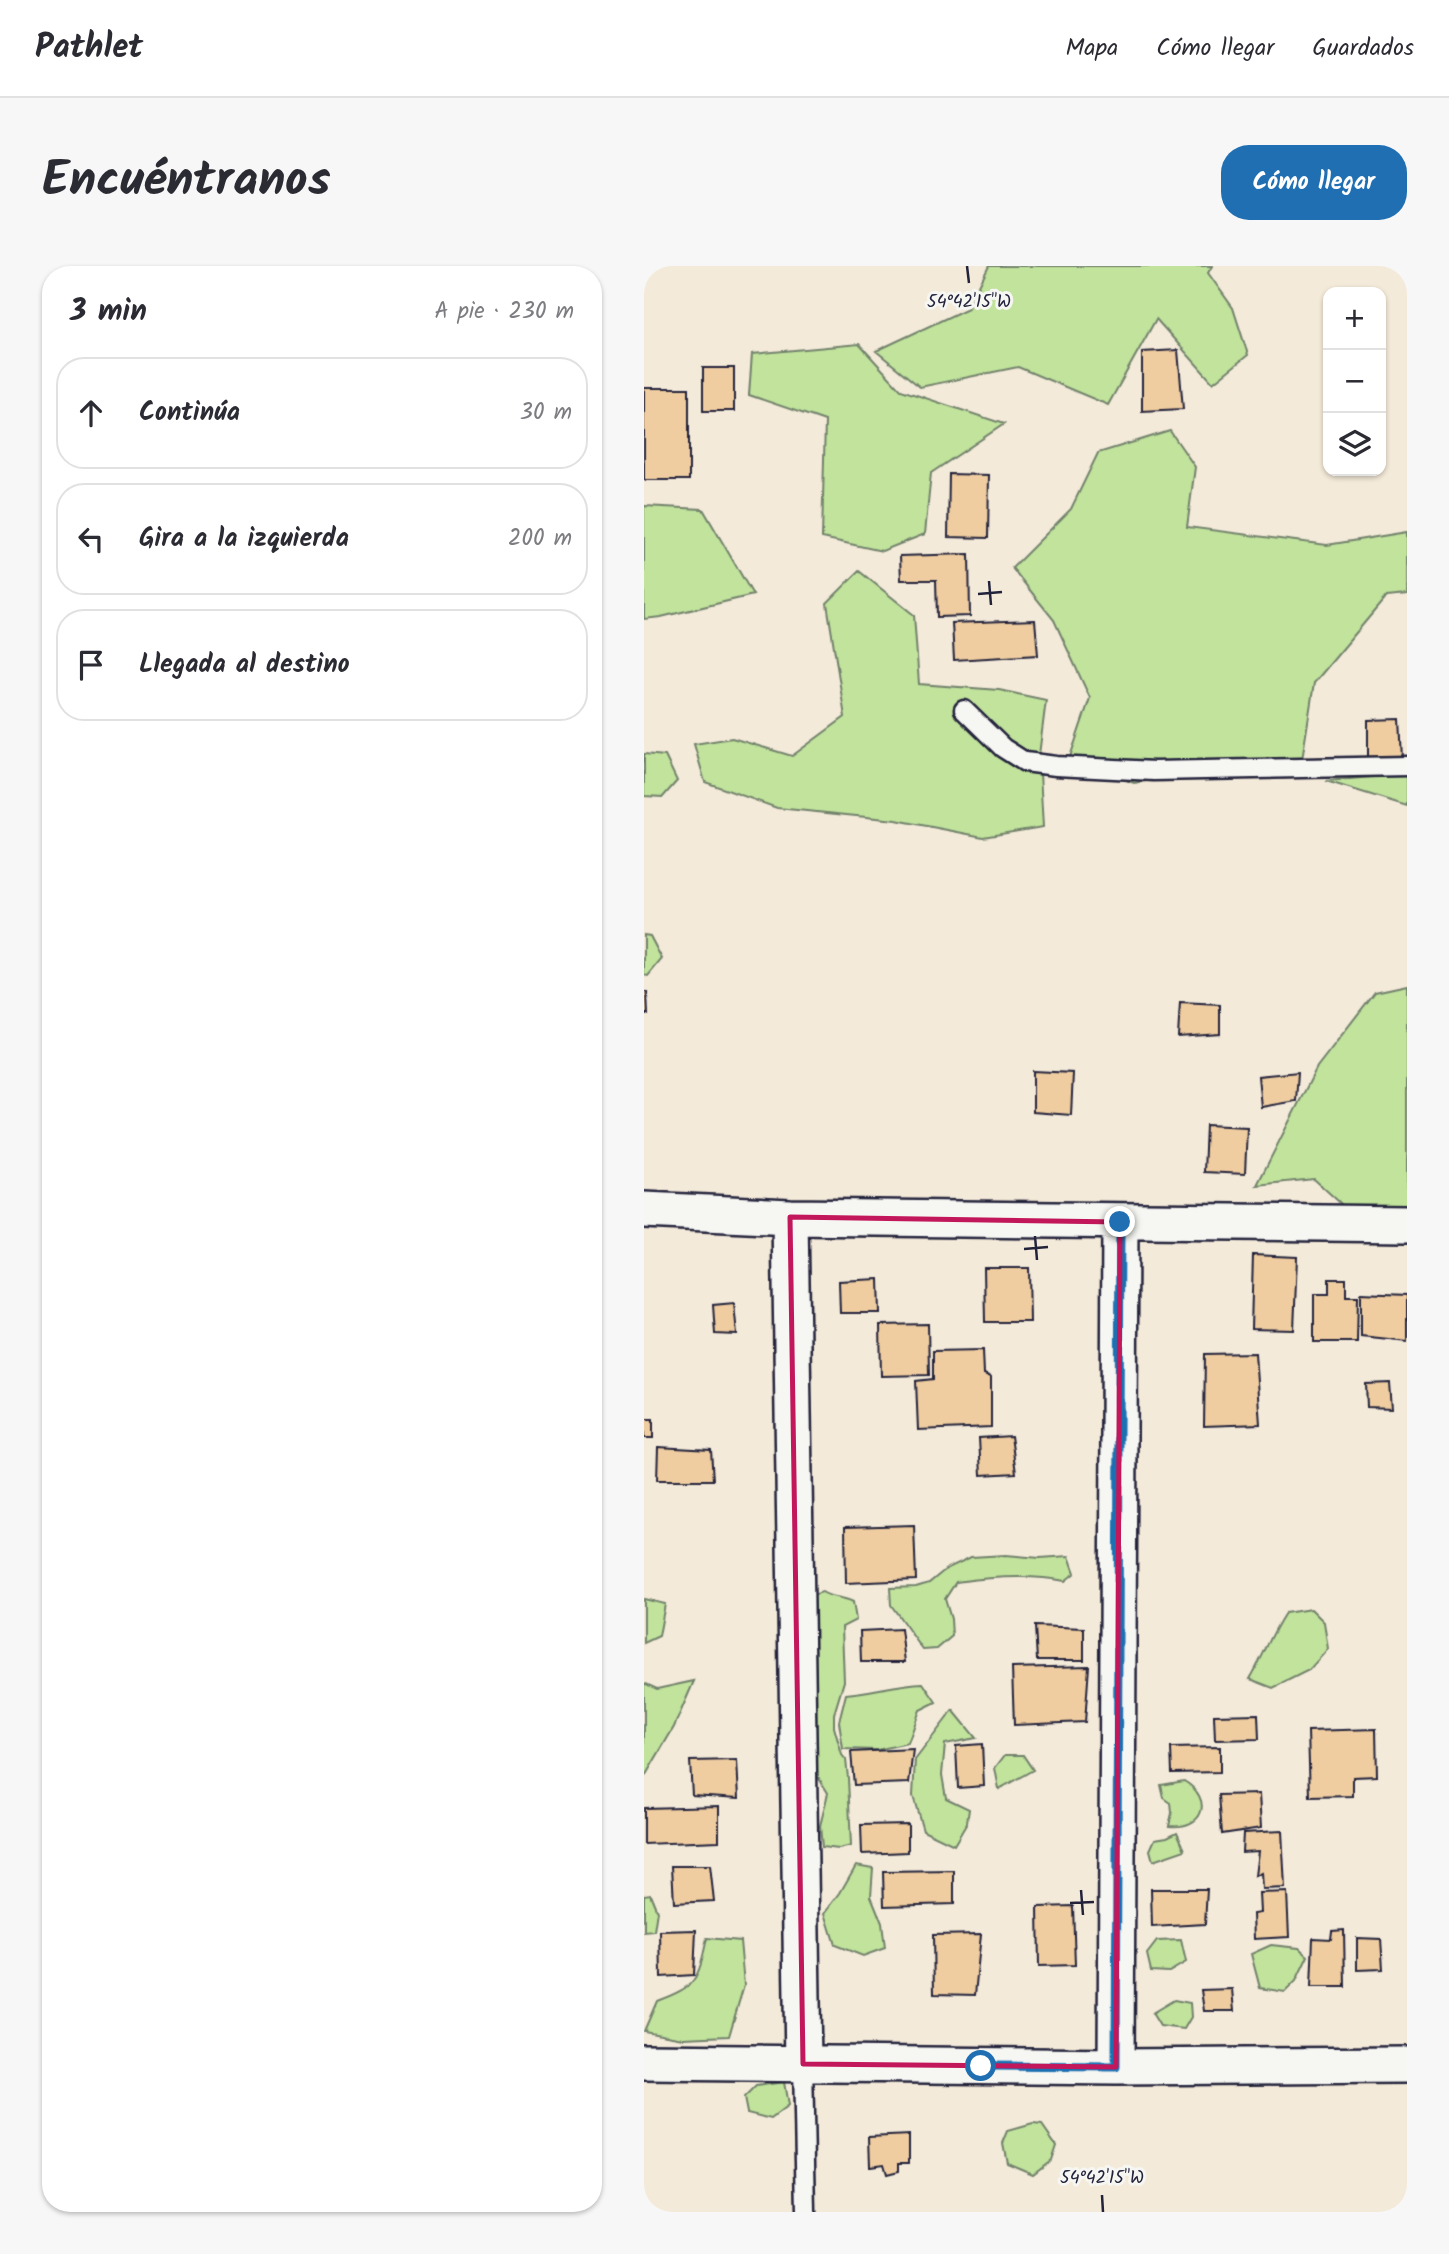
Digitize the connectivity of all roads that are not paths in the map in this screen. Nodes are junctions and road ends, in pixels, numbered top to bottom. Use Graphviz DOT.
graph roads {
  1 [pos="964,710"];
  2 [pos="1407,766"];
  3 [pos="644,1210"];
  4 [pos="790,1217"];
  5 [pos="1120,1222"];
  6 [pos="1407,1224"];
  7 [pos="644,2062"];
  8 [pos="803,2064"];
  9 [pos="1407,2065"];
  10 [pos="1116,2067"];
  11 [pos="806,2212"];
  1 -- 2 [label="lane"];
  3 -- 4 [label="street"];
  4 -- 5 [label="street"];
  4 -- 8 [label="street"];
  5 -- 6 [label="street"];
  5 -- 10 [label="street"];
  7 -- 8 [label="street"];
  8 -- 10 [label="street"];
  8 -- 11 [label="lane"];
  9 -- 10 [label="street"];
}
